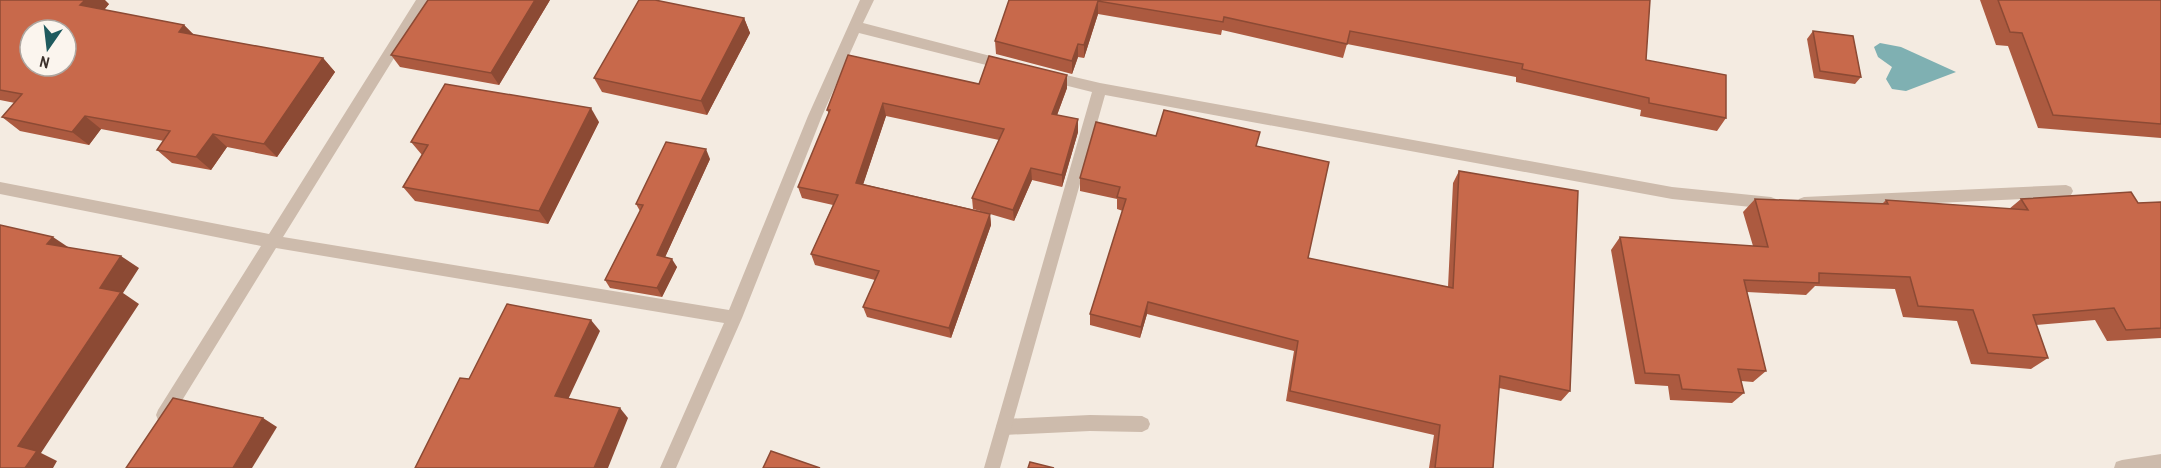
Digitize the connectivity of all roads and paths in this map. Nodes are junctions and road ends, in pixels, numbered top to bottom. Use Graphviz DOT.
graph roads {
  1 [pos="423,0"];
  2 [pos="867,0"];
  3 [pos="857,27"];
  4 [pos="1100,89"];
  5 [pos="0,188"];
  6 [pos="2066,191"];
  7 [pos="270,241"];
  8 [pos="734,318"];
  9 [pos="1142,424"];
  10 [pos="1004,427"];
  11 [pos="156,429"];
  12 [pos="2161,462"];
  13 [pos="668,468"];
  14 [pos="992,468"];
  15 [pos="2122,468"];
  1 -- 7 [label="street"];
  2 -- 3 [label="street"];
  3 -- 4 [label="street"];
  3 -- 8 [label="street"];
  4 -- 6 [label="street"];
  4 -- 10 [label="street"];
  5 -- 7 [label="street"];
  7 -- 8 [label="street"];
  7 -- 11 [label="street"];
  8 -- 13 [label="street"];
  9 -- 10 [label="street"];
  10 -- 14 [label="street"];
  12 -- 15 [label="street"];
}
